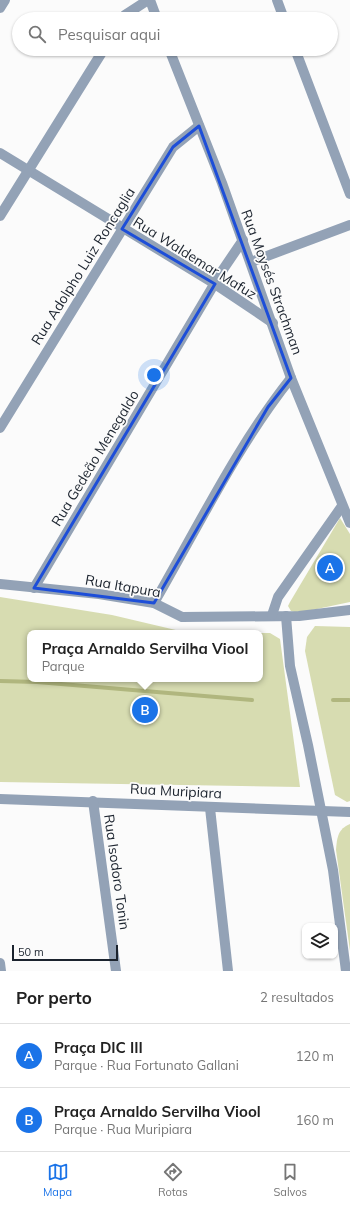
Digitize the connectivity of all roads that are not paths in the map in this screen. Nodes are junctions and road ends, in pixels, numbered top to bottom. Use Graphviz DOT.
graph roads {
  1 [pos="5,0"];
  2 [pos="149,0"];
  3 [pos="277,0"];
  4 [pos="0,8"];
  5 [pos="130,12"];
  6 [pos="155,12"];
  7 [pos="281,12"];
  8 [pos="100,56"];
  9 [pos="172,56"];
  10 [pos="298,56"];
  11 [pos="199,126"];
  12 [pos="0,153"];
  13 [pos="28,171"];
  14 [pos="350,194"];
  15 [pos="0,216"];
  16 [pos="350,225"];
  17 [pos="122,229"];
  18 [pos="243,240"];
  19 [pos="251,262"];
  20 [pos="215,284"];
  21 [pos="273,323"];
  22 [pos="291,378"];
  23 [pos="0,428"];
  24 [pos="342,506"];
  25 [pos="350,524"];
  26 [pos="0,584"];
  27 [pos="34,588"];
  28 [pos="154,603"];
  29 [pos="350,610"];
  30 [pos="272,615"];
  31 [pos="286,616"];
  32 [pos="0,799"];
  33 [pos="93,801"];
  34 [pos="210,808"];
  35 [pos="322,812"];
  36 [pos="350,812"];
  37 [pos="0,963"];
  38 [pos="1,971"];
  39 [pos="116,971"];
  40 [pos="228,971"];
  41 [pos="346,971"];
  1 -- 4 [label="street"];
  2 -- 5 [label="street"];
  2 -- 6 [label="street"];
  3 -- 7 [label="street"];
  8 -- 13 [label="street"];
  9 -- 11 [label="street, Rua Moysés Strachman"];
  10 -- 14 [label="street"];
  11 -- 17 [label="street, Rua Adolpho Luiz Roncaglia"];
  11 -- 18 [label="street, Rua Moysés Strachman"];
  12 -- 13 [label="street, Rua Waldemar Mafuz"];
  13 -- 15 [label="street"];
  13 -- 17 [label="street, Rua Waldemar Mafuz"];
  16 -- 19 [label="street"];
  17 -- 20 [label="street, Rua Waldemar Mafuz"];
  17 -- 23 [label="street, Rua Adolpho Luiz Roncaglia"];
  18 -- 19 [label="street, Rua Moysés Strachman"];
  18 -- 20 [label="street, Rua Gedeão Menegaldo"];
  19 -- 21 [label="street, Rua Moysés Strachman"];
  20 -- 21 [label="street, Rua Waldemar Mafuz"];
  20 -- 27 [label="street, Rua Gedeão Menegaldo"];
  21 -- 22 [label="street, Rua Moysés Strachman"];
  22 -- 24 [label="street, Rua Moysés Strachman"];
  22 -- 28 [label="street"];
  24 -- 25 [label="street, Rua Moysés Strachman"];
  24 -- 30 [label="street"];
  26 -- 27 [label="street, Rua Itapura"];
  27 -- 28 [label="street, Rua Itapura"];
  28 -- 30 [label="street, Rua Itapura"];
  29 -- 31 [label="street, Rua Itapura"];
  30 -- 31 [label="street, Rua Itapura"];
  31 -- 35 [label="street"];
  32 -- 33 [label="street, Rua Muripiara"];
  33 -- 34 [label="street, Rua Muripiara"];
  33 -- 39 [label="street, Rua Isodoro Tonin"];
  34 -- 35 [label="street, Rua Muripiara"];
  34 -- 40 [label="street"];
  35 -- 36 [label="street, Rua Muripiara"];
  35 -- 41 [label="street"];
  37 -- 38 [label="street"];
}
